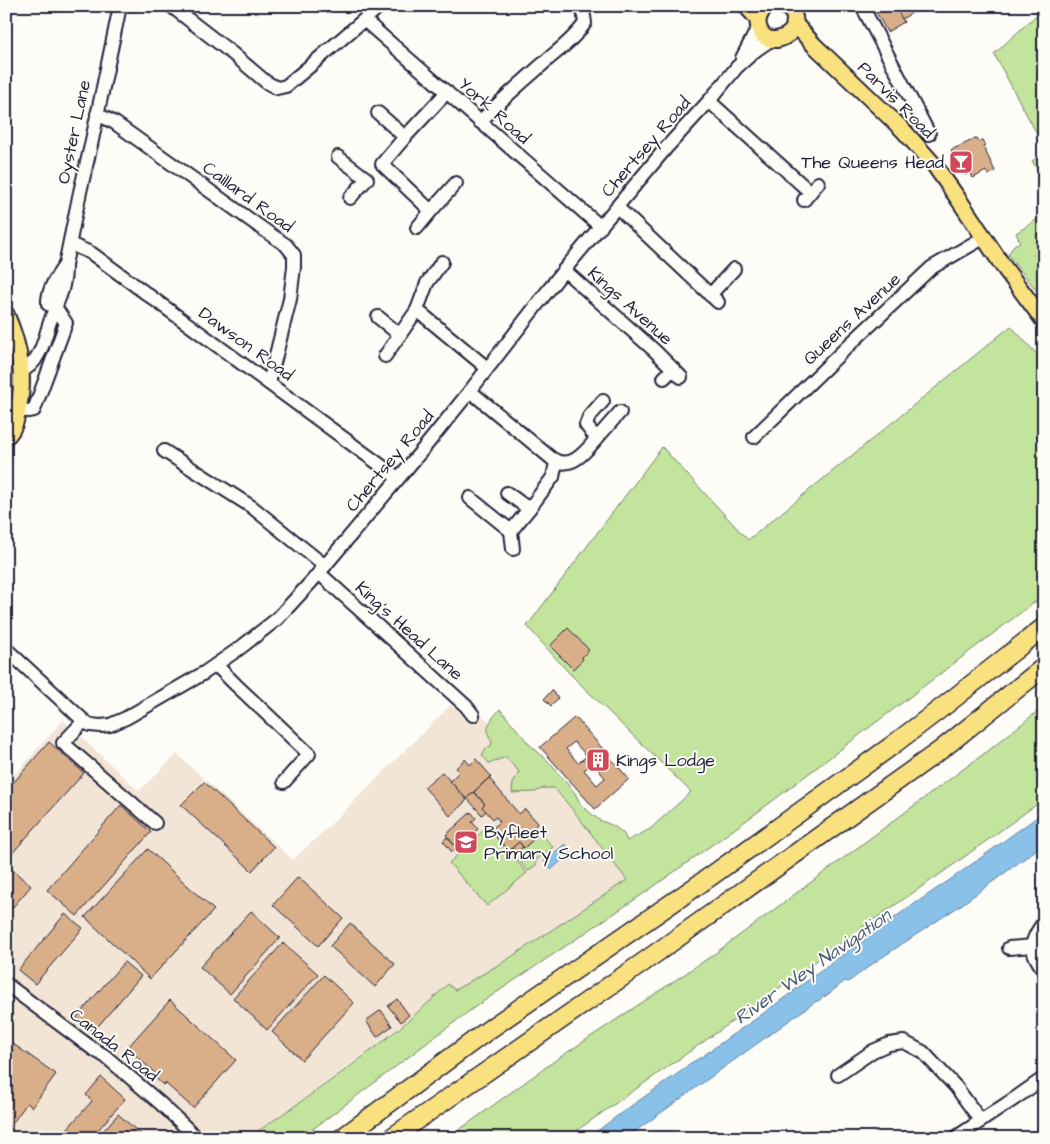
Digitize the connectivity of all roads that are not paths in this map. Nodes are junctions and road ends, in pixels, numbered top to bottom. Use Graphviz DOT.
graph roads {
  1 [pos="120,6"];
  2 [pos="171,6"];
  3 [pos="380,6"];
  4 [pos="581,6"];
  5 [pos="746,6"];
  6 [pos="862,6"];
  7 [pos="792,12"];
  8 [pos="761,17"];
  9 [pos="364,20"];
  10 [pos="779,38"];
  11 [pos="824,54"];
  12 [pos="737,67"];
  13 [pos="447,92"];
  14 [pos="709,101"];
  15 [pos="378,113"];
  16 [pos="97,114"];
  17 [pos="480,122"];
  18 [pos="929,134"];
  19 [pos="405,136"];
  20 [pos="338,157"];
  21 [pos="382,164"];
  22 [pos="367,179"];
  23 [pos="456,184"];
  24 [pos="811,192"];
  25 [pos="350,198"];
  26 [pos="617,207"];
  27 [pos="431,211"];
  28 [pos="601,227"];
  29 [pos="417,228"];
  30 [pos="984,238"];
  31 [pos="70,244"];
  32 [pos="442,262"];
  33 [pos="734,269"];
  34 [pos="564,270"];
  35 [pos="55,307"];
  36 [pos="416,310"];
  37 [pos="6,314"];
  38 [pos="378,317"];
  39 [pos="1044,321"];
  40 [pos="400,335"];
  41 [pos="6,340"];
  42 [pos="385,356"];
  43 [pos="487,368"];
  44 [pos="22,372"];
  45 [pos="673,374"];
  46 [pos="269,383"];
  47 [pos="470,391"];
  48 [pos="603,401"];
  49 [pos="14,410"];
  50 [pos="620,412"];
  51 [pos="598,437"];
  52 [pos="754,437"];
  53 [pos="7,440"];
  54 [pos="164,451"];
  55 [pos="556,462"];
  56 [pos="398,478"];
  57 [pos="507,494"];
  58 [pos="470,498"];
  59 [pos="529,509"];
  60 [pos="511,531"];
  61 [pos="513,549"];
  62 [pos="322,569"];
  63 [pos="1044,627"];
  64 [pos="6,649"];
  65 [pos="216,665"];
  66 [pos="1044,667"];
  67 [pos="473,715"];
  68 [pos="84,721"];
  69 [pos="284,782"];
  70 [pos="155,823"];
  71 [pos="1044,922"];
  72 [pos="1032,946"];
  73 [pos="1009,948"];
  74 [pos="1044,971"];
  75 [pos="6,984"];
  76 [pos="838,1075"];
  77 [pos="1044,1078"];
  78 [pos="981,1121"];
  79 [pos="197,1138"];
  80 [pos="342,1138"];
  81 [pos="391,1138"];
  82 [pos="955,1138"];
  1 -- 16 [label="street, Oyster Lane"];
  2 -- 9 [label="street"];
  3 -- 9 [label="street"];
  4 -- 17 [label="street"];
  5 -- 8 [label="main road"];
  6 -- 18 [label="street"];
  7 -- 10 [label="main road"];
  7 -- 11 [label="main road, Parvis Road"];
  8 -- 10 [label="main road"];
  8 -- 12 [label="street, Chertsey Road"];
  9 -- 13 [label="street, York Road"];
  10 -- 11 [label="main road, Parvis Road"];
  10 -- 12 [label="street, Chertsey Road"];
  11 -- 30 [label="main road, Parvis Road"];
  12 -- 14 [label="street, Chertsey Road"];
  13 -- 17 [label="street, York Road"];
  13 -- 19 [label="street"];
  14 -- 24 [label="street"];
  14 -- 26 [label="street, Chertsey Road"];
  15 -- 19 [label="street"];
  16 -- 31 [label="street, Oyster Lane"];
  16 -- 46 [label="street, Caillard Road"];
  17 -- 28 [label="street, York Road"];
  19 -- 21 [label="street"];
  20 -- 22 [label="street"];
  21 -- 22 [label="street"];
  21 -- 27 [label="street"];
  22 -- 25 [label="street"];
  23 -- 27 [label="street"];
  26 -- 28 [label="street, Chertsey Road"];
  26 -- 33 [label="street"];
  27 -- 29 [label="street"];
  28 -- 34 [label="street, Chertsey Road"];
  30 -- 39 [label="main road, Parvis Road"];
  30 -- 52 [label="street, Queens Avenue"];
  31 -- 35 [label="street, Oyster Lane"];
  31 -- 46 [label="street, Dawson Road"];
  32 -- 36 [label="street"];
  34 -- 43 [label="street, Chertsey Road"];
  34 -- 45 [label="street, Kings Avenue"];
  35 -- 44 [label="street, Oyster Lane"];
  35 -- 49 [label="street"];
  36 -- 40 [label="street"];
  36 -- 43 [label="street"];
  37 -- 44 [label="main road"];
  38 -- 40 [label="street"];
  40 -- 42 [label="street"];
  41 -- 49 [label="main road"];
  43 -- 47 [label="street, Chertsey Road"];
  44 -- 49 [label="main road"];
  46 -- 56 [label="street, Dawson Road"];
  47 -- 55 [label="street"];
  47 -- 56 [label="street, Chertsey Road"];
  48 -- 51 [label="street"];
  49 -- 53 [label="main road"];
  50 -- 51 [label="street"];
  51 -- 55 [label="street"];
  54 -- 62 [label="street, King's Head Lane"];
  55 -- 59 [label="street"];
  56 -- 62 [label="street, Chertsey Road"];
  57 -- 59 [label="street"];
  58 -- 60 [label="street"];
  59 -- 60 [label="street"];
  60 -- 61 [label="street"];
  62 -- 65 [label="street, Chertsey Road"];
  62 -- 67 [label="street, King's Head Lane"];
  63 -- 80 [label="highway"];
  64 -- 68 [label="street"];
  65 -- 68 [label="street, Chertsey Road"];
  65 -- 69 [label="street"];
  66 -- 81 [label="highway"];
  68 -- 70 [label="street"];
  71 -- 72 [label="street"];
  72 -- 73 [label="street"];
  72 -- 74 [label="street"];
  75 -- 79 [label="street, Canada Road"];
  76 -- 78 [label="street"];
  77 -- 78 [label="street"];
  78 -- 82 [label="street"];
}
